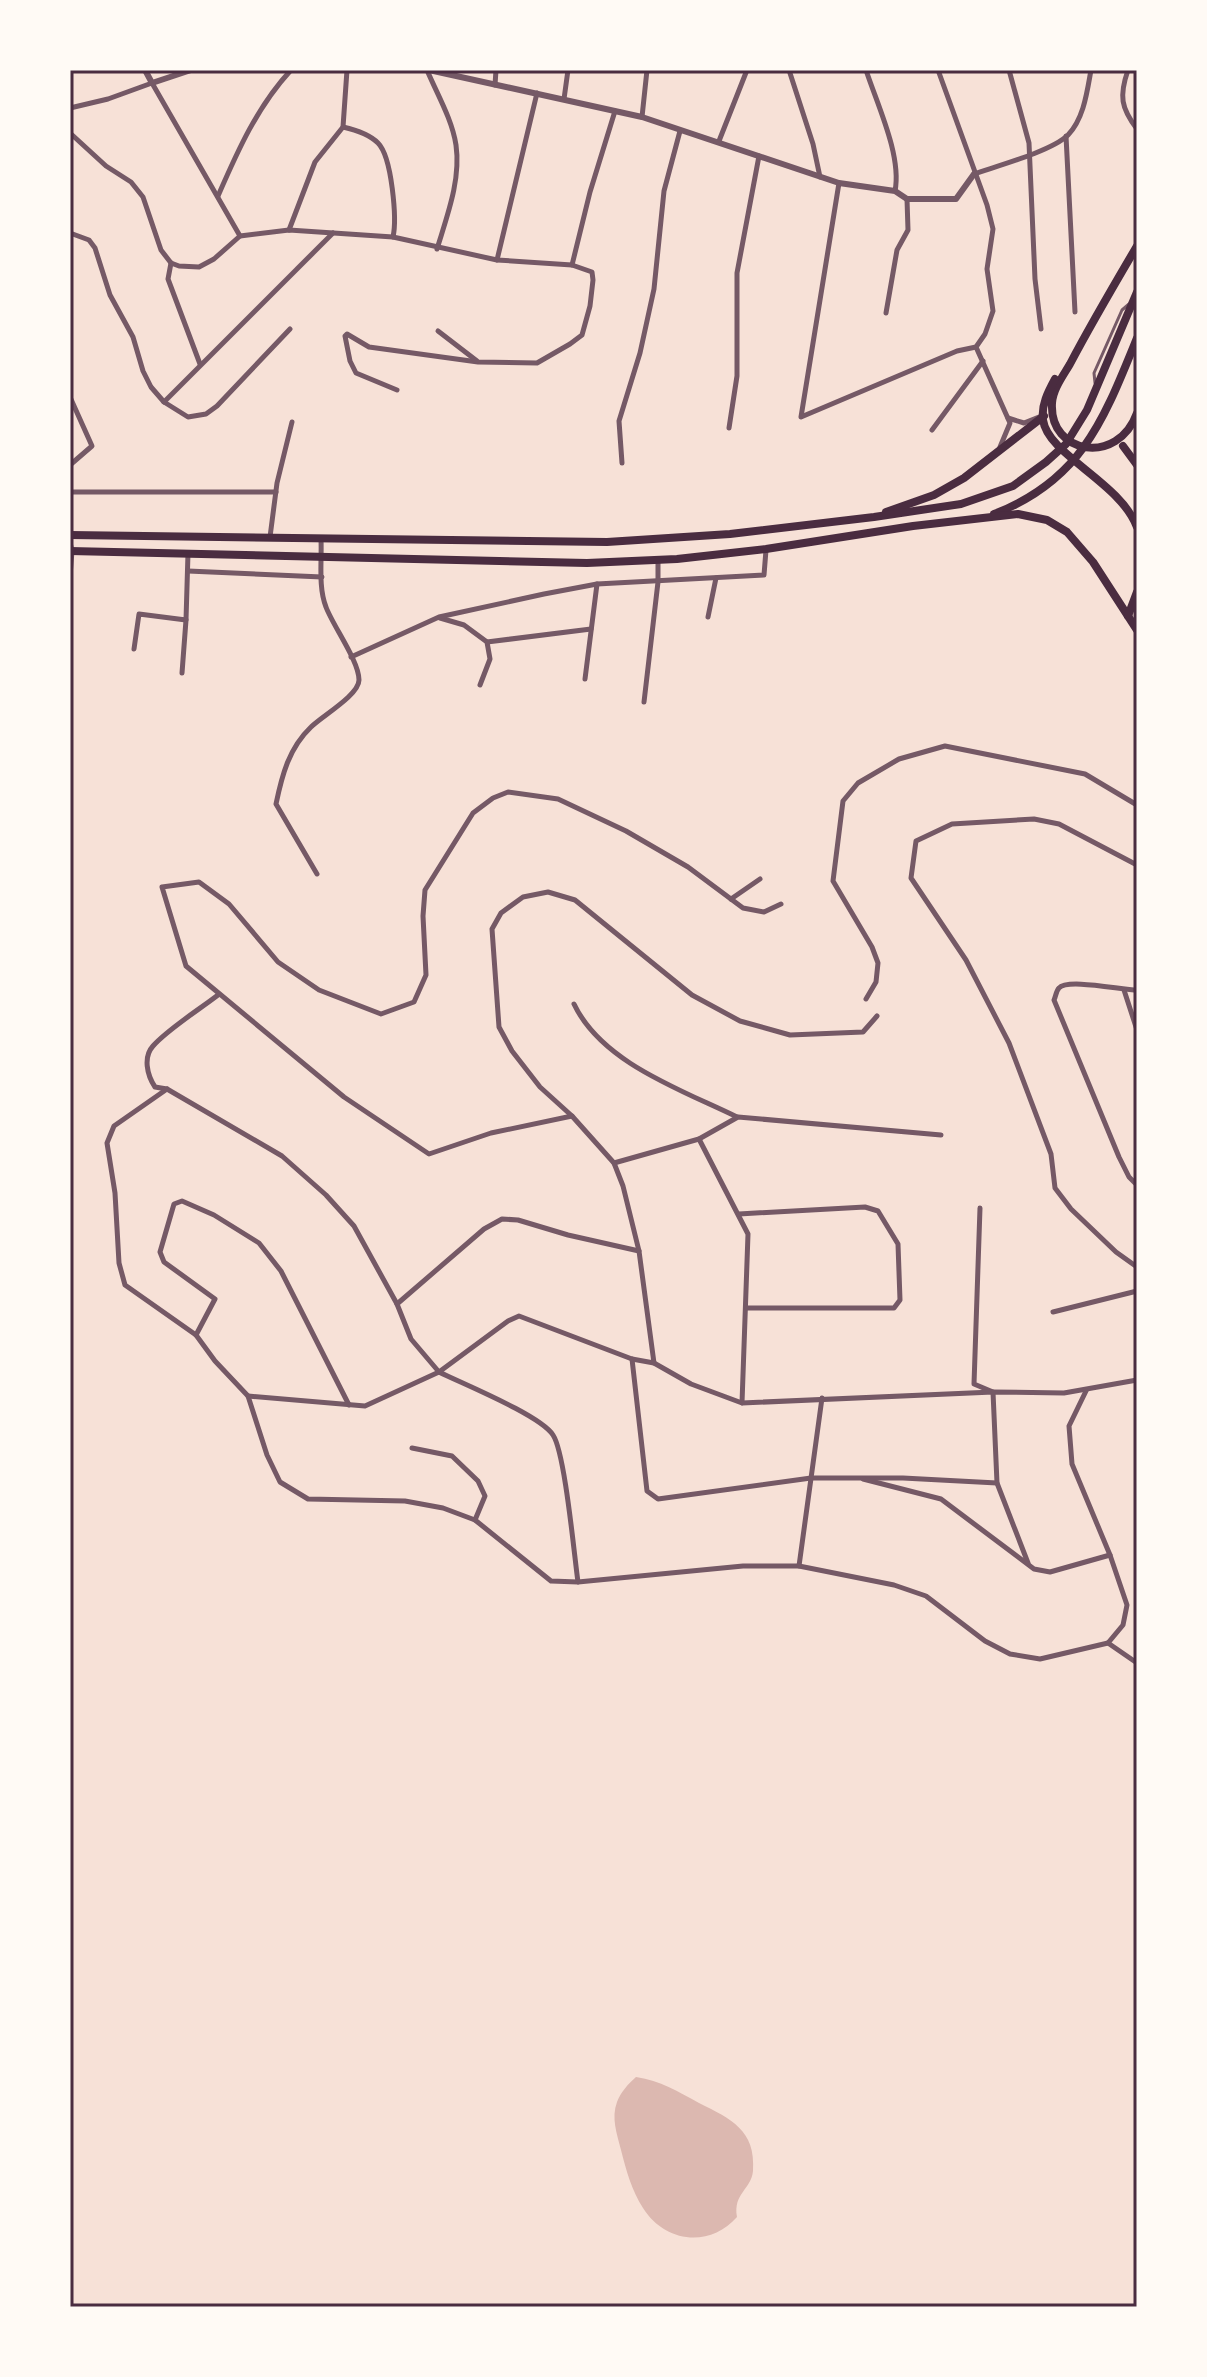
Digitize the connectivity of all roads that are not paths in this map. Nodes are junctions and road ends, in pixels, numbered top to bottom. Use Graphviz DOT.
graph roads {
  1 [pos="145,70"];
  2 [pos="191,70"];
  3 [pos="291,70"];
  4 [pos="347,70"];
  5 [pos="428,70"];
  6 [pos="496,70"];
  7 [pos="568,70"];
  8 [pos="647,70"];
  9 [pos="747,70"];
  10 [pos="789,70"];
  11 [pos="866,70"];
  12 [pos="938,70"];
  13 [pos="1009,70"];
  14 [pos="1091,70"];
  15 [pos="1128,70"];
  16 [pos="152,83"];
  17 [pos="495,85"];
  18 [pos="537,93"];
  19 [pos="564,99"];
  20 [pos="70,108"];
  21 [pos="615,111"];
  22 [pos="642,117"];
  23 [pos="343,127"];
  24 [pos="1137,129"];
  25 [pos="680,131"];
  26 [pos="70,133"];
  27 [pos="1066,136"];
  28 [pos="719,141"];
  29 [pos="1030,155"];
  30 [pos="759,156"];
  31 [pos="974,174"];
  32 [pos="820,177"];
  33 [pos="839,183"];
  34 [pos="895,191"];
  35 [pos="217,197"];
  36 [pos="907,199"];
  37 [pos="289,230"];
  38 [pos="70,233"];
  39 [pos="333,233"];
  40 [pos="240,236"];
  41 [pos="393,237"];
  42 [pos="1137,246"];
  43 [pos="437,249"];
  44 [pos="497,260"];
  45 [pos="171,263"];
  46 [pos="572,265"];
  47 [pos="1137,292"];
  48 [pos="1075,312"];
  49 [pos="886,313"];
  50 [pos="290,329"];
  51 [pos="1041,329"];
  52 [pos="438,331"];
  53 [pos="1137,338"];
  54 [pos="1080,342"];
  55 [pos="976,347"];
  56 [pos="983,361"];
  57 [pos="478,362"];
  58 [pos="200,364"];
  59 [pos="397,390"];
  60 [pos="70,397"];
  61 [pos="164,402"];
  62 [pos="1137,413"];
  63 [pos="1046,414"];
  64 [pos="1008,418"];
  65 [pos="292,422"];
  66 [pos="729,428"];
  67 [pos="932,430"];
  68 [pos="1123,446"];
  69 [pos="998,451"];
  70 [pos="622,463"];
  71 [pos="70,465"];
  72 [pos="1137,465"];
  73 [pos="70,491"];
  74 [pos="276,492"];
  75 [pos="874,517"];
  76 [pos="966,521"];
  77 [pos="1137,527"];
  78 [pos="70,535"];
  79 [pos="270,538"];
  80 [pos="321,540"];
  81 [pos="71,548"];
  82 [pos="766,549"];
  83 [pos="188,552"];
  84 [pos="322,555"];
  85 [pos="658,560"];
  86 [pos="188,571"];
  87 [pos="70,576"];
  88 [pos="322,577"];
  89 [pos="716,578"];
  90 [pos="658,582"];
  91 [pos="597,584"];
  92 [pos="1137,592"];
  93 [pos="1128,616"];
  94 [pos="439,617"];
  95 [pos="708,617"];
  96 [pos="186,620"];
  97 [pos="591,629"];
  98 [pos="1137,630"];
  99 [pos="487,642"];
  100 [pos="134,649"];
  101 [pos="351,657"];
  102 [pos="182,673"];
  103 [pos="585,679"];
  104 [pos="480,685"];
  105 [pos="644,702"];
  106 [pos="1137,805"];
  107 [pos="1137,865"];
  108 [pos="317,874"];
  109 [pos="760,879"];
  110 [pos="731,899"];
  111 [pos="781,904"];
  112 [pos="1124,990"];
  113 [pos="1137,990"];
  114 [pos="218,995"];
  115 [pos="866,999"];
  116 [pos="574,1004"];
  117 [pos="877,1016"];
  118 [pos="1137,1030"];
  119 [pos="167,1089"];
  120 [pos="572,1116"];
  121 [pos="738,1117"];
  122 [pos="941,1135"];
  123 [pos="699,1139"];
  124 [pos="614,1163"];
  125 [pos="1137,1185"];
  126 [pos="980,1208"];
  127 [pos="739,1214"];
  128 [pos="639,1251"];
  129 [pos="1137,1267"];
  130 [pos="1137,1291"];
  131 [pos="397,1304"];
  132 [pos="747,1308"];
  133 [pos="1053,1312"];
  134 [pos="196,1335"];
  135 [pos="632,1359"];
  136 [pos="654,1363"];
  137 [pos="439,1372"];
  138 [pos="1137,1380"];
  139 [pos="1086,1391"];
  140 [pos="993,1392"];
  141 [pos="1064,1393"];
  142 [pos="248,1396"];
  143 [pos="822,1398"];
  144 [pos="742,1403"];
  145 [pos="1080,1404"];
  146 [pos="349,1405"];
  147 [pos="412,1448"];
  148 [pos="853,1477"];
  149 [pos="811,1478"];
  150 [pos="997,1483"];
  151 [pos="475,1520"];
  152 [pos="1110,1555"];
  153 [pos="1028,1563"];
  154 [pos="799,1566"];
  155 [pos="578,1582"];
  156 [pos="1108,1643"];
  157 [pos="1137,1663"];
  1 -- 16 [label="street"];
  2 -- 16 [label="street"];
  3 -- 35 [label="street"];
  4 -- 23 [label="street"];
  5 -- 17 [label="street"];
  5 -- 43 [label="street"];
  6 -- 17 [label="street"];
  7 -- 19 [label="street"];
  8 -- 22 [label="street"];
  9 -- 28 [label="street"];
  10 -- 32 [label="street"];
  11 -- 34 [label="street"];
  12 -- 31 [label="street"];
  13 -- 29 [label="street"];
  14 -- 27 [label="street"];
  15 -- 24 [label="street"];
  16 -- 20 [label="street"];
  16 -- 35 [label="street"];
  17 -- 18 [label="street"];
  18 -- 19 [label="street"];
  18 -- 44 [label="street"];
  19 -- 21 [label="street"];
  21 -- 22 [label="street"];
  21 -- 46 [label="street"];
  22 -- 25 [label="street"];
  23 -- 37 [label="street"];
  23 -- 41 [label="street"];
  25 -- 28 [label="street"];
  25 -- 70 [label="street"];
  26 -- 45 [label="street"];
  27 -- 29 [label="street"];
  27 -- 48 [label="street"];
  28 -- 30 [label="street"];
  29 -- 31 [label="street"];
  29 -- 51 [label="street"];
  30 -- 32 [label="street"];
  30 -- 66 [label="street"];
  31 -- 36 [label="street"];
  31 -- 55 [label="street"];
  32 -- 33 [label="street"];
  33 -- 34 [label="street"];
  33 -- 55 [label="street"];
  34 -- 36 [label="street"];
  35 -- 40 [label="street"];
  36 -- 49 [label="street"];
  37 -- 39 [label="street"];
  37 -- 40 [label="street"];
  38 -- 61 [label="street"];
  39 -- 41 [label="street"];
  39 -- 58 [label="street"];
  40 -- 45 [label="street"];
  41 -- 43 [label="street"];
  42 -- 54 [label="main road"];
  43 -- 44 [label="street"];
  44 -- 46 [label="street"];
  45 -- 58 [label="street"];
  46 -- 57 [label="street"];
  47 -- 75 [label="main road"];
  50 -- 61 [label="street"];
  52 -- 57 [label="street"];
  53 -- 76 [label="main road"];
  54 -- 62 [label="main road"];
  54 -- 77 [label="main road"];
  55 -- 56 [label="street"];
  56 -- 64 [label="street"];
  56 -- 67 [label="street"];
  57 -- 59 [label="street"];
  58 -- 61 [label="street"];
  60 -- 71 [label="street"];
  63 -- 64 [label="street"];
  63 -- 69 [label="main road"];
  64 -- 69 [label="street"];
  65 -- 74 [label="street"];
  68 -- 72 [label="main road"];
  69 -- 75 [label="main road"];
  73 -- 74 [label="street"];
  74 -- 79 [label="street"];
  75 -- 80 [label="main road"];
  76 -- 82 [label="main road"];
  76 -- 93 [label="main road"];
  78 -- 79 [label="main road"];
  79 -- 80 [label="main road"];
  80 -- 84 [label="street"];
  81 -- 83 [label="main road"];
  81 -- 87 [label="street"];
  82 -- 85 [label="main road"];
  82 -- 89 [label="street"];
  83 -- 84 [label="main road"];
  83 -- 86 [label="street"];
  84 -- 85 [label="main road"];
  84 -- 88 [label="street"];
  85 -- 90 [label="street"];
  86 -- 88 [label="street"];
  86 -- 96 [label="street"];
  88 -- 101 [label="street"];
  89 -- 90 [label="street"];
  89 -- 95 [label="street"];
  90 -- 91 [label="street"];
  90 -- 105 [label="street"];
  91 -- 94 [label="street"];
  91 -- 97 [label="street"];
  92 -- 93 [label="main road"];
  93 -- 98 [label="main road"];
  94 -- 99 [label="street"];
  94 -- 101 [label="street"];
  96 -- 100 [label="street"];
  96 -- 102 [label="street"];
  97 -- 99 [label="street"];
  97 -- 103 [label="street"];
  99 -- 104 [label="street"];
  101 -- 108 [label="street"];
  106 -- 115 [label="street"];
  107 -- 129 [label="street"];
  109 -- 110 [label="street"];
  110 -- 111 [label="street"];
  110 -- 114 [label="street"];
  112 -- 113 [label="street"];
  112 -- 118 [label="street"];
  112 -- 125 [label="street"];
  114 -- 119 [label="street"];
  114 -- 120 [label="street"];
  116 -- 121 [label="street"];
  117 -- 120 [label="street"];
  119 -- 131 [label="street"];
  119 -- 134 [label="street"];
  120 -- 124 [label="street"];
  121 -- 122 [label="street"];
  121 -- 123 [label="street"];
  123 -- 124 [label="street"];
  123 -- 127 [label="street"];
  124 -- 128 [label="street"];
  126 -- 140 [label="street"];
  127 -- 132 [label="street"];
  127 -- 132 [label="street"];
  128 -- 131 [label="street"];
  128 -- 136 [label="street"];
  130 -- 133 [label="street"];
  131 -- 137 [label="street"];
  132 -- 144 [label="street"];
  134 -- 142 [label="street"];
  134 -- 146 [label="street"];
  135 -- 136 [label="street"];
  135 -- 137 [label="street"];
  135 -- 149 [label="street"];
  136 -- 144 [label="street"];
  137 -- 146 [label="street"];
  137 -- 155 [label="street"];
  138 -- 139 [label="street"];
  139 -- 141 [label="street"];
  139 -- 145 [label="street"];
  140 -- 141 [label="street"];
  140 -- 143 [label="street"];
  140 -- 150 [label="street"];
  141 -- 145 [label="street"];
  142 -- 146 [label="street"];
  142 -- 151 [label="street"];
  143 -- 144 [label="street"];
  143 -- 149 [label="street"];
  145 -- 152 [label="street"];
  147 -- 151 [label="street"];
  148 -- 149 [label="street"];
  148 -- 150 [label="street"];
  148 -- 153 [label="street"];
  149 -- 154 [label="street"];
  150 -- 153 [label="street"];
  151 -- 155 [label="street"];
  152 -- 153 [label="street"];
  152 -- 156 [label="street"];
  154 -- 155 [label="street"];
  154 -- 156 [label="street"];
  156 -- 157 [label="street"];
}
